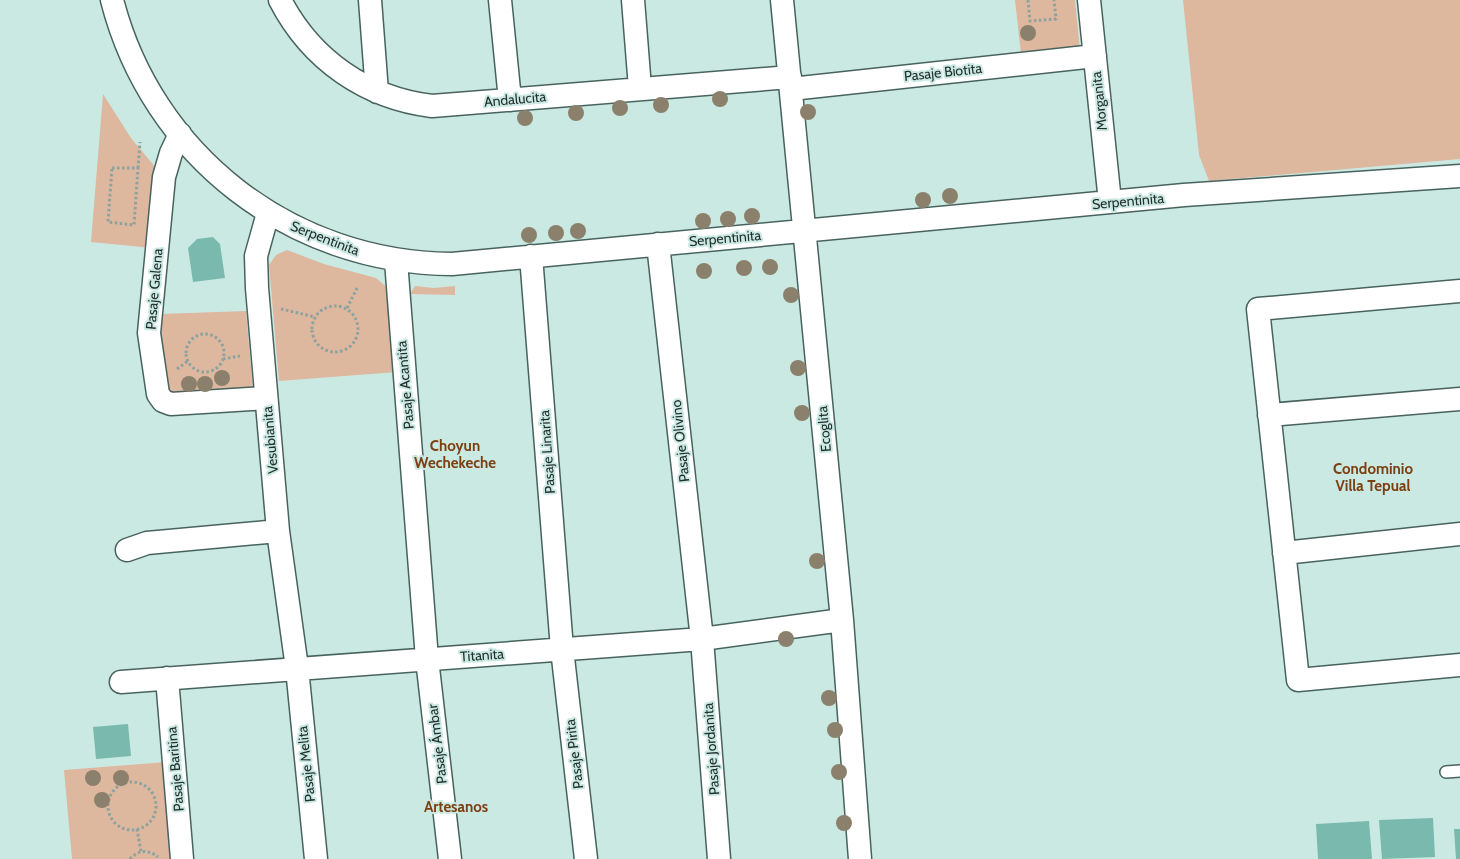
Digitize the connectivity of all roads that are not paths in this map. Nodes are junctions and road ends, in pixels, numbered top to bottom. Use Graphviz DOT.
graph roads {
  1 [pos="112,0"];
  2 [pos="280,0"];
  3 [pos="370,0"];
  4 [pos="500,0"];
  5 [pos="633,0"];
  6 [pos="782,0"];
  7 [pos="1089,0"];
  8 [pos="1095,56"];
  9 [pos="791,83"];
  10 [pos="640,88"];
  11 [pos="377,92"];
  12 [pos="510,100"];
  13 [pos="180,134"];
  14 [pos="1460,176"];
  15 [pos="1110,202"];
  16 [pos="268,213"];
  17 [pos="806,231"];
  18 [pos="658,244"];
  19 [pos="531,256"];
  20 [pos="396,261"];
  21 [pos="1460,291"];
  22 [pos="266,398"];
  23 [pos="1460,399"];
  24 [pos="1269,415"];
  25 [pos="278,531"];
  26 [pos="1460,534"];
  27 [pos="126,550"];
  28 [pos="1284,552"];
  29 [pos="842,620"];
  30 [pos="702,638"];
  31 [pos="562,649"];
  32 [pos="427,659"];
  33 [pos="1460,665"];
  34 [pos="297,668"];
  35 [pos="167,678"];
  36 [pos="121,682"];
  37 [pos="1460,771"];
  38 [pos="1446,772"];
  39 [pos="182,859"];
  40 [pos="316,859"];
  41 [pos="450,859"];
  42 [pos="586,859"];
  43 [pos="719,859"];
  44 [pos="860,859"];
  1 -- 13 [label="street, Serpentinita"];
  2 -- 11 [label="street, Andalucita"];
  3 -- 11 [label="street"];
  4 -- 12 [label="street"];
  5 -- 10 [label="street"];
  6 -- 9 [label="street, Ecoglita"];
  7 -- 8 [label="street, Morganita"];
  8 -- 9 [label="street, Pasaje Biotita"];
  8 -- 15 [label="street, Morganita"];
  9 -- 10 [label="street, Andalucita"];
  9 -- 17 [label="street, Ecoglita"];
  10 -- 12 [label="street, Andalucita"];
  11 -- 12 [label="street, Andalucita"];
  13 -- 16 [label="street, Serpentinita"];
  13 -- 22 [label="street, Pasaje Galena"];
  14 -- 15 [label="street, Serpentinita"];
  15 -- 17 [label="street, Serpentinita"];
  16 -- 20 [label="street, Serpentinita"];
  16 -- 22 [label="street, Vesubianita"];
  17 -- 18 [label="street, Serpentinita"];
  17 -- 29 [label="street, Ecoglita"];
  18 -- 19 [label="street, Serpentinita"];
  18 -- 30 [label="street, Pasaje Olivino"];
  19 -- 20 [label="street, Serpentinita"];
  19 -- 31 [label="street, Pasaje Linarita"];
  20 -- 32 [label="street, Pasaje Acantita"];
  21 -- 24 [label="street"];
  22 -- 25 [label="street, Vesubianita"];
  23 -- 24 [label="street"];
  24 -- 28 [label="street"];
  25 -- 27 [label="street"];
  25 -- 34 [label="street, Vesubianita"];
  26 -- 28 [label="street"];
  28 -- 33 [label="street"];
  29 -- 30 [label="street, Titanita"];
  29 -- 44 [label="street, Ecoglita"];
  30 -- 31 [label="street, Titanita"];
  30 -- 43 [label="street, Pasaje Jordanita"];
  31 -- 32 [label="street, Titanita"];
  31 -- 42 [label="street, Pasaje Pirita"];
  32 -- 34 [label="street, Titanita"];
  32 -- 41 [label="street, Pasaje Ámbar"];
  34 -- 35 [label="street, Titanita"];
  34 -- 40 [label="street, Pasaje Melita"];
  35 -- 36 [label="street, Titanita"];
  35 -- 39 [label="street, Pasaje Baritina"];
  37 -- 38 [label="lane"];
}
